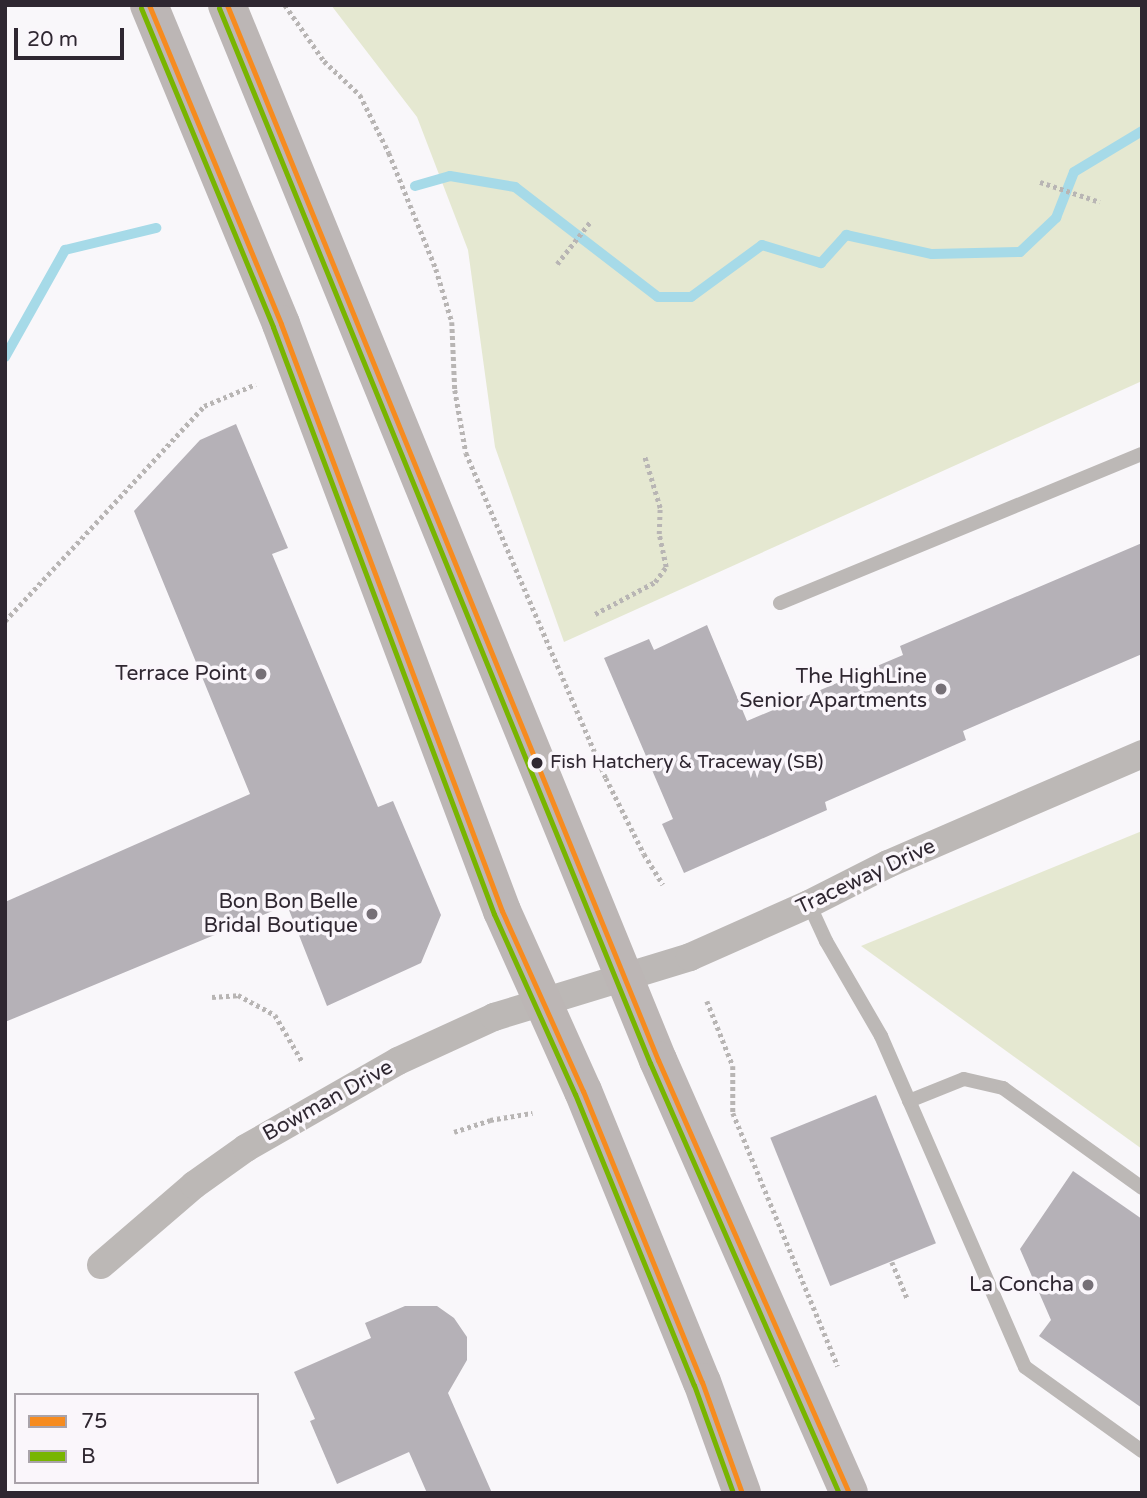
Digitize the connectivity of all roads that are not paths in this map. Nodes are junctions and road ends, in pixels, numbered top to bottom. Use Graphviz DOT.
graph roads {
  1 [pos="149,5"];
  2 [pos="228,5"];
  3 [pos="1142,454"];
  4 [pos="780,603"];
  5 [pos="1142,754"];
  6 [pos="809,904"];
  7 [pos="626,977"];
  8 [pos="586,990"];
  9 [pos="545,1003"];
  10 [pos="909,1101"];
  11 [pos="1142,1188"];
  12 [pos="101,1265"];
  13 [pos="1142,1451"];
  14 [pos="742,1493"];
  15 [pos="849,1493"];
  1 -- 9 [label="main road"];
  2 -- 7 [label="main road"];
  3 -- 4 [label="lane"];
  5 -- 6 [label="street, Traceway Drive"];
  6 -- 7 [label="street, Traceway Drive"];
  6 -- 10 [label="lane"];
  7 -- 8 [label="street, Traceway Drive"];
  7 -- 15 [label="main road"];
  8 -- 9 [label="street, Bowman Drive"];
  9 -- 12 [label="street, Bowman Drive"];
  9 -- 14 [label="main road"];
  10 -- 11 [label="lane"];
  10 -- 13 [label="lane"];
}
